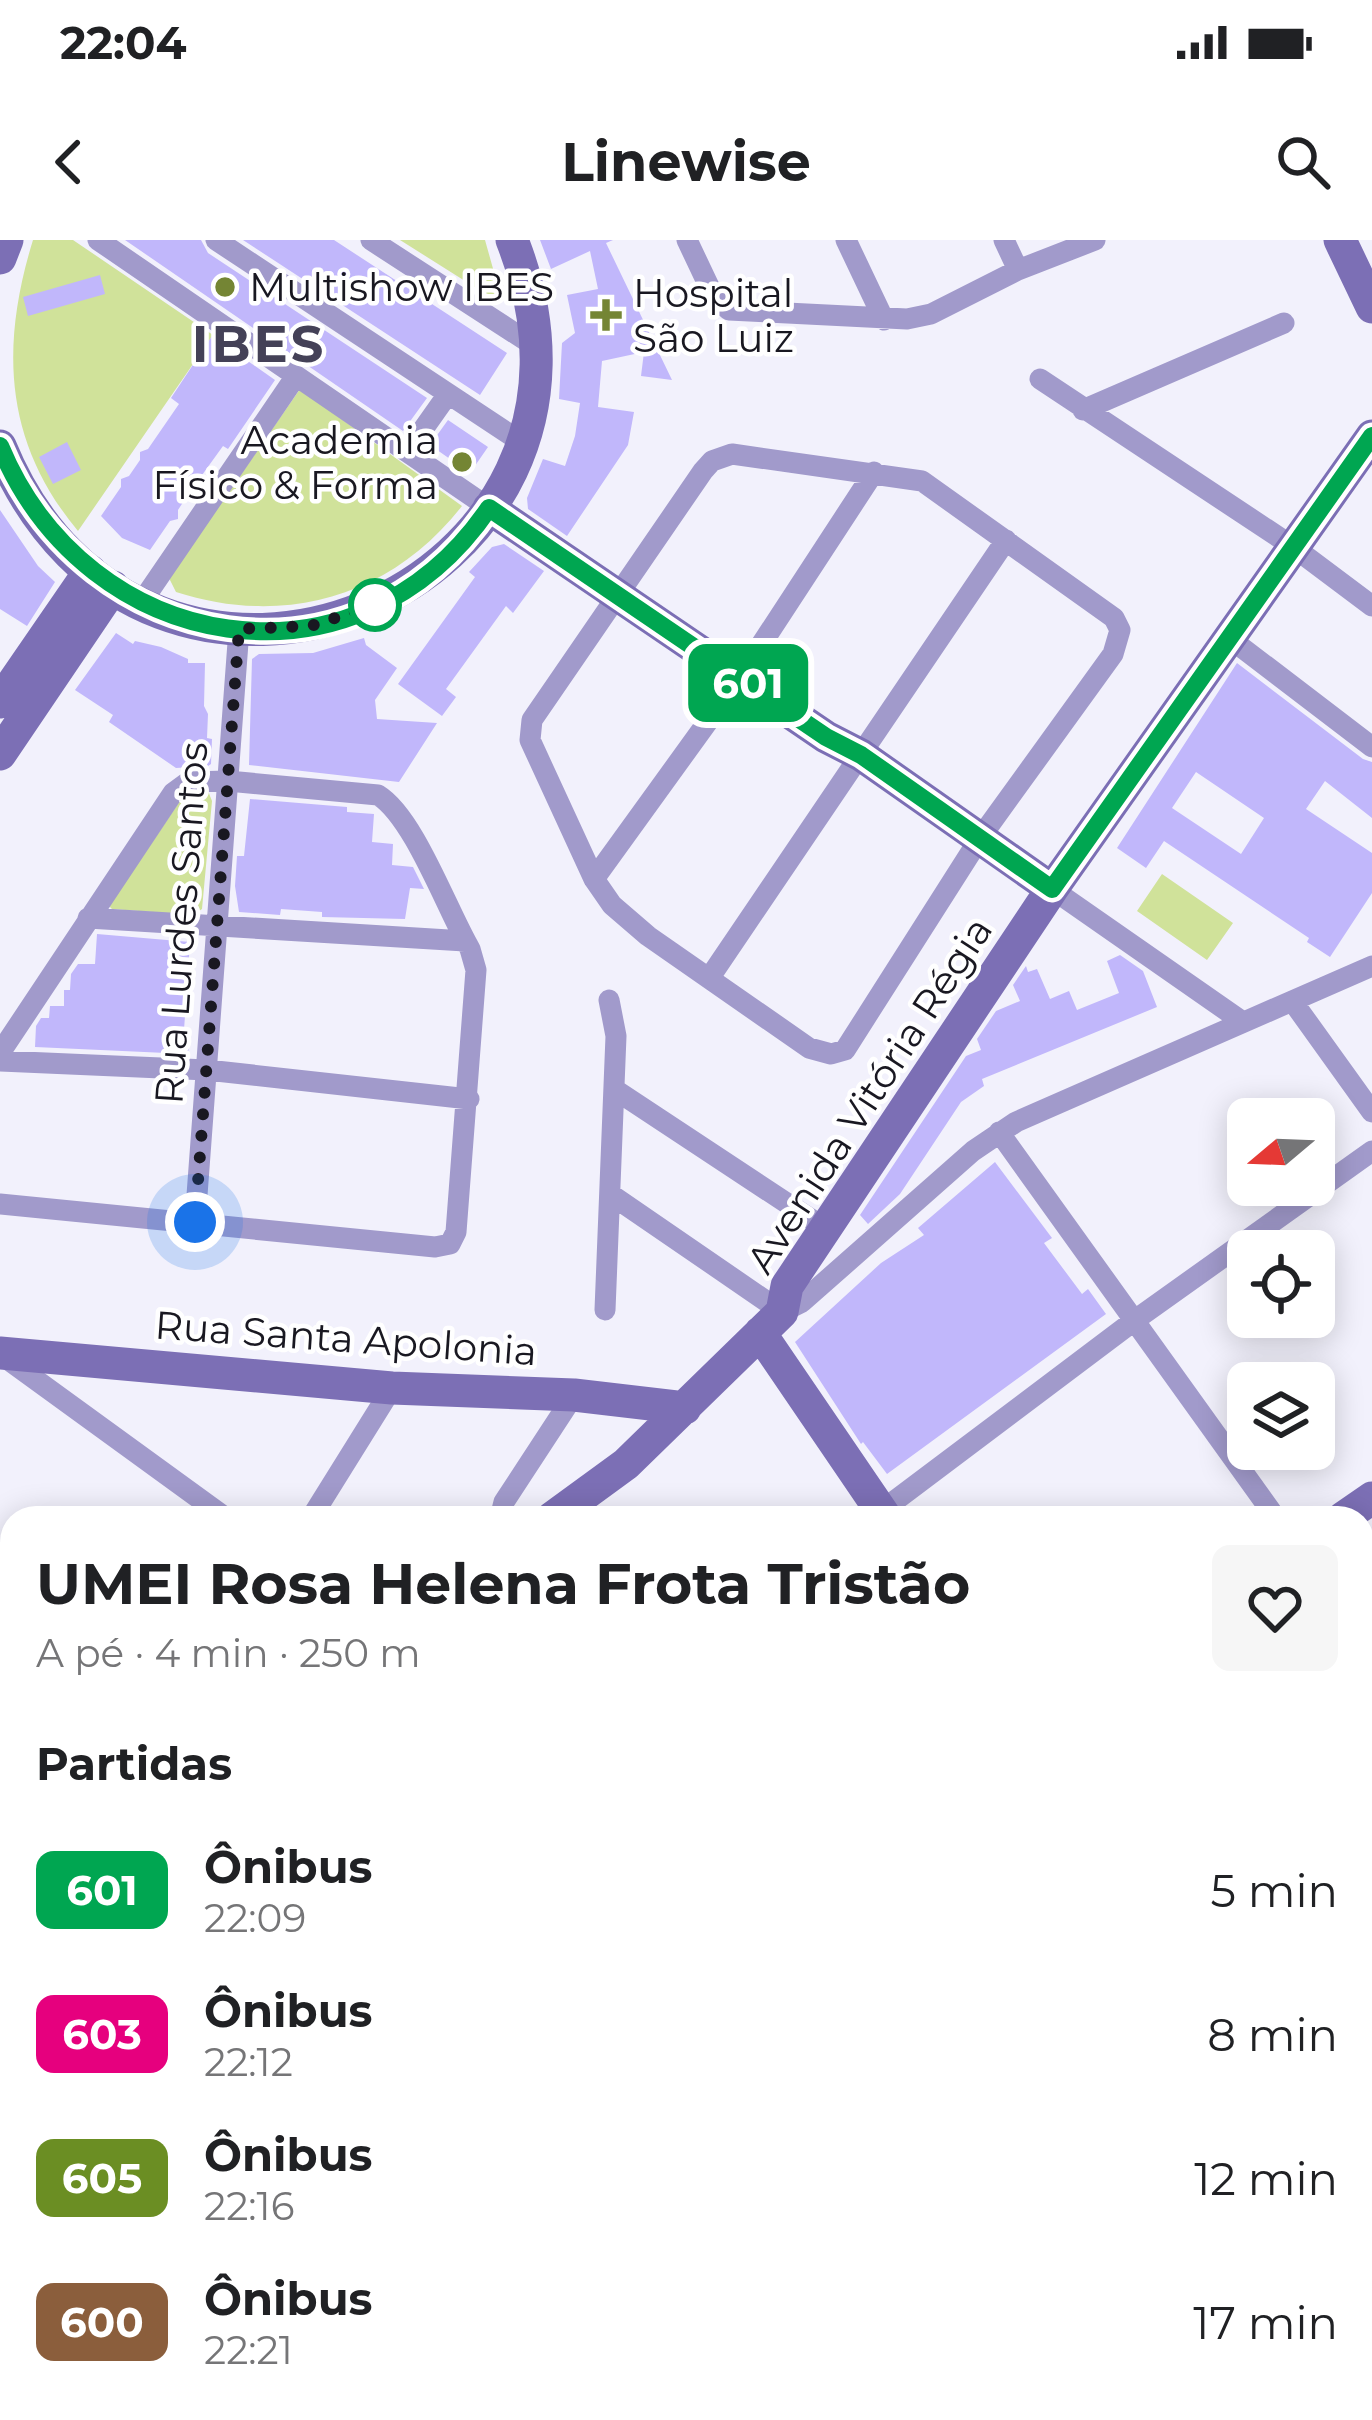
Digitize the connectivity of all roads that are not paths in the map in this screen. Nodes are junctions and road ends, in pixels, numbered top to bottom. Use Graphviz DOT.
graph roads {
  1 [pos="7,240"];
  2 [pos="98,240"];
  3 [pos="216,240"];
  4 [pos="371,240"];
  5 [pos="512,240"];
  6 [pos="687,240"];
  7 [pos="846,240"];
  8 [pos="1004,240"];
  9 [pos="1095,240"];
  10 [pos="1340,240"];
  11 [pos="0,258"];
  12 [pos="1018,270"];
  13 [pos="1372,307"];
  14 [pos="884,320"];
  15 [pos="1284,323"];
  16 [pos="536,347"];
  17 [pos="296,376"];
  18 [pos="1040,380"];
  19 [pos="448,394"];
  20 [pos="1083,410"];
  21 [pos="1372,436"];
  22 [pos="521,442"];
  23 [pos="406,452"];
  24 [pos="3,464"];
  25 [pos="874,472"];
  26 [pos="489,508"];
  27 [pos="1006,540"];
  28 [pos="1292,546"];
  29 [pos="114,587"];
  30 [pos="615,595"];
  31 [pos="1372,606"];
  32 [pos="239,629"];
  33 [pos="1228,637"];
  34 [pos="740,677"];
  35 [pos="0,702"];
  36 [pos="1372,747"];
  37 [pos="0,754"];
  38 [pos="861,755"];
  39 [pos="228,782"];
  40 [pos="980,838"];
  41 [pos="594,879"];
  42 [pos="1052,889"];
  43 [pos="88,918"];
  44 [pos="218,926"];
  45 [pos="465,941"];
  46 [pos="1372,967"];
  47 [pos="710,977"];
  48 [pos="609,1000"];
  49 [pos="1293,1002"];
  50 [pos="1243,1022"];
  51 [pos="0,1057"];
  52 [pos="207,1070"];
  53 [pos="614,1089"];
  54 [pos="469,1099"];
  55 [pos="1372,1112"];
  56 [pos="999,1132"];
  57 [pos="1372,1151"];
  58 [pos="610,1194"];
  59 [pos="0,1204"];
  60 [pos="195,1222"];
  61 [pos="828,1224"];
  62 [pos="866,1245"];
  63 [pos="605,1310"];
  64 [pos="1135,1320"];
  65 [pos="771,1322"];
  66 [pos="0,1353"];
  67 [pos="392,1388"];
  68 [pos="574,1395"];
  69 [pos="686,1408"];
  70 [pos="210,1506"];
  71 [pos="318,1506"];
  72 [pos="503,1506"];
  73 [pos="568,1506"];
  74 [pos="873,1506"];
  75 [pos="892,1506"];
  76 [pos="1267,1506"];
  1 -- 11 [label="street"];
  2 -- 17 [label="street"];
  3 -- 19 [label="street"];
  4 -- 16 [label="street"];
  5 -- 16 [label="street"];
  6 -- 14 [label="street"];
  7 -- 14 [label="street"];
  8 -- 12 [label="street"];
  9 -- 12 [label="street"];
  10 -- 13 [label="street"];
  12 -- 14 [label="street"];
  15 -- 20 [label="street"];
  16 -- 22 [label="street"];
  17 -- 23 [label="street"];
  17 -- 29 [label="street"];
  18 -- 20 [label="street"];
  19 -- 22 [label="street"];
  19 -- 23 [label="street"];
  20 -- 28 [label="street"];
  21 -- 28 [label="street, Avenida Vitória Régia"];
  22 -- 26 [label="street"];
  23 -- 26 [label="street"];
  24 -- 29 [label="street"];
  25 -- 27 [label="street"];
  25 -- 30 [label="street"];
  25 -- 34 [label="street"];
  26 -- 30 [label="street"];
  26 -- 32 [label="street"];
  27 -- 38 [label="street"];
  27 -- 40 [label="street"];
  28 -- 31 [label="street"];
  28 -- 33 [label="street, Avenida Vitória Régia"];
  29 -- 32 [label="street"];
  29 -- 35 [label="street"];
  29 -- 37 [label="street"];
  30 -- 34 [label="street"];
  30 -- 41 [label="street"];
  32 -- 39 [label="street, Rua Lurdes Santos"];
  33 -- 36 [label="street"];
  33 -- 42 [label="street, Avenida Vitória Régia"];
  34 -- 38 [label="street"];
  34 -- 41 [label="street"];
  38 -- 40 [label="street"];
  38 -- 47 [label="street"];
  39 -- 43 [label="street"];
  39 -- 44 [label="street, Rua Lurdes Santos"];
  39 -- 45 [label="street"];
  40 -- 42 [label="street"];
  40 -- 47 [label="street"];
  41 -- 47 [label="street"];
  42 -- 50 [label="street"];
  42 -- 61 [label="street, Avenida Vitória Régia"];
  43 -- 44 [label="street"];
  43 -- 51 [label="street"];
  44 -- 45 [label="street"];
  44 -- 52 [label="street, Rua Lurdes Santos"];
  45 -- 54 [label="street"];
  46 -- 49 [label="street"];
  48 -- 53 [label="street"];
  49 -- 50 [label="street"];
  49 -- 55 [label="street"];
  50 -- 56 [label="street"];
  51 -- 52 [label="street"];
  52 -- 54 [label="street"];
  52 -- 60 [label="street, Rua Lurdes Santos"];
  53 -- 58 [label="street"];
  53 -- 61 [label="street"];
  54 -- 60 [label="street"];
  56 -- 62 [label="street"];
  56 -- 64 [label="street"];
  57 -- 64 [label="street"];
  58 -- 63 [label="street"];
  58 -- 65 [label="street"];
  59 -- 60 [label="street"];
  61 -- 62 [label="street"];
  61 -- 65 [label="street, Avenida Vitória Régia"];
  62 -- 65 [label="street"];
  64 -- 75 [label="street"];
  64 -- 76 [label="street"];
  65 -- 69 [label="street, Avenida Vitória Régia"];
  65 -- 74 [label="street"];
  66 -- 67 [label="street, Rua Santa Apolonia"];
  66 -- 70 [label="street"];
  67 -- 68 [label="street, Rua Santa Apolonia"];
  67 -- 71 [label="street"];
  68 -- 69 [label="street, Rua Santa Apolonia"];
  68 -- 72 [label="street"];
  69 -- 73 [label="street, Avenida Vitória Régia"];
}
